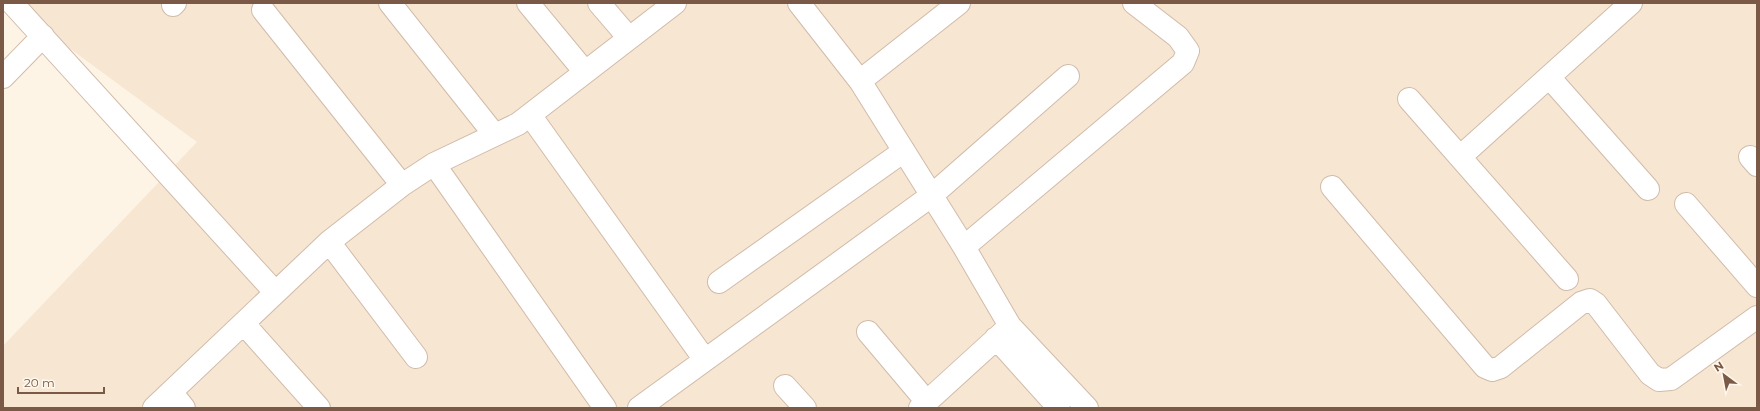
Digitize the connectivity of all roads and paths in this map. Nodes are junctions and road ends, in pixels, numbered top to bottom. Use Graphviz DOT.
graph roads {
  1 [pos="12,3"];
  2 [pos="390,3"];
  3 [pos="528,3"];
  4 [pos="599,3"];
  5 [pos="675,3"];
  6 [pos="800,3"];
  7 [pos="960,3"];
  8 [pos="1134,3"];
  9 [pos="1631,3"];
  10 [pos="263,10"];
  11 [pos="43,36"];
  12 [pos="629,38"];
  13 [pos="585,72"];
  14 [pos="1068,76"];
  15 [pos="3,77"];
  16 [pos="1549,77"];
  17 [pos="860,81"];
  18 [pos="1409,99"];
  19 [pos="530,115"];
  20 [pos="494,134"];
  21 [pos="904,151"];
  22 [pos="1460,157"];
  23 [pos="434,164"];
  24 [pos="402,185"];
  25 [pos="1332,187"];
  26 [pos="1648,189"];
  27 [pos="931,196"];
  28 [pos="1686,204"];
  29 [pos="329,242"];
  30 [pos="964,247"];
  31 [pos="1567,278"];
  32 [pos="719,282"];
  33 [pos="1757,286"];
  34 [pos="276,292"];
  35 [pos="1757,317"];
  36 [pos="244,324"];
  37 [pos="868,332"];
  38 [pos="1003,332"];
  39 [pos="416,357"];
  40 [pos="705,360"];
  41 [pos="785,386"];
  42 [pos="178,400"];
  43 [pos="923,405"];
  44 [pos="154,408"];
  45 [pos="319,408"];
  46 [pos="605,408"];
  47 [pos="639,408"];
  48 [pos="805,408"];
  49 [pos="1059,408"];
  50 [pos="1087,408"];
  1 -- 11 [label="street"];
  2 -- 20 [label="street"];
  3 -- 13 [label="street"];
  4 -- 12 [label="street"];
  5 -- 12 [label="street"];
  6 -- 17 [label="street"];
  7 -- 17 [label="street"];
  8 -- 30 [label="street"];
  9 -- 16 [label="street"];
  10 -- 24 [label="street"];
  11 -- 15 [label="street"];
  11 -- 34 [label="street"];
  12 -- 13 [label="street"];
  13 -- 19 [label="street"];
  14 -- 27 [label="street"];
  16 -- 22 [label="street"];
  16 -- 26 [label="street"];
  17 -- 21 [label="street"];
  18 -- 22 [label="street"];
  19 -- 20 [label="street"];
  19 -- 40 [label="street"];
  20 -- 23 [label="street"];
  21 -- 27 [label="street"];
  21 -- 32 [label="street"];
  22 -- 31 [label="street"];
  23 -- 24 [label="street"];
  23 -- 46 [label="street"];
  24 -- 29 [label="street"];
  25 -- 35 [label="street"];
  27 -- 30 [label="street"];
  27 -- 40 [label="street"];
  28 -- 33 [label="street"];
  29 -- 34 [label="street"];
  29 -- 39 [label="street"];
  30 -- 38 [label="street"];
  34 -- 36 [label="street"];
  36 -- 42 [label="street"];
  36 -- 45 [label="street"];
  37 -- 43 [label="street"];
  38 -- 43 [label="street"];
  38 -- 49 [label="street"];
  38 -- 50 [label="street"];
  40 -- 47 [label="street"];
  41 -- 48 [label="street"];
  42 -- 44 [label="street"];
}
